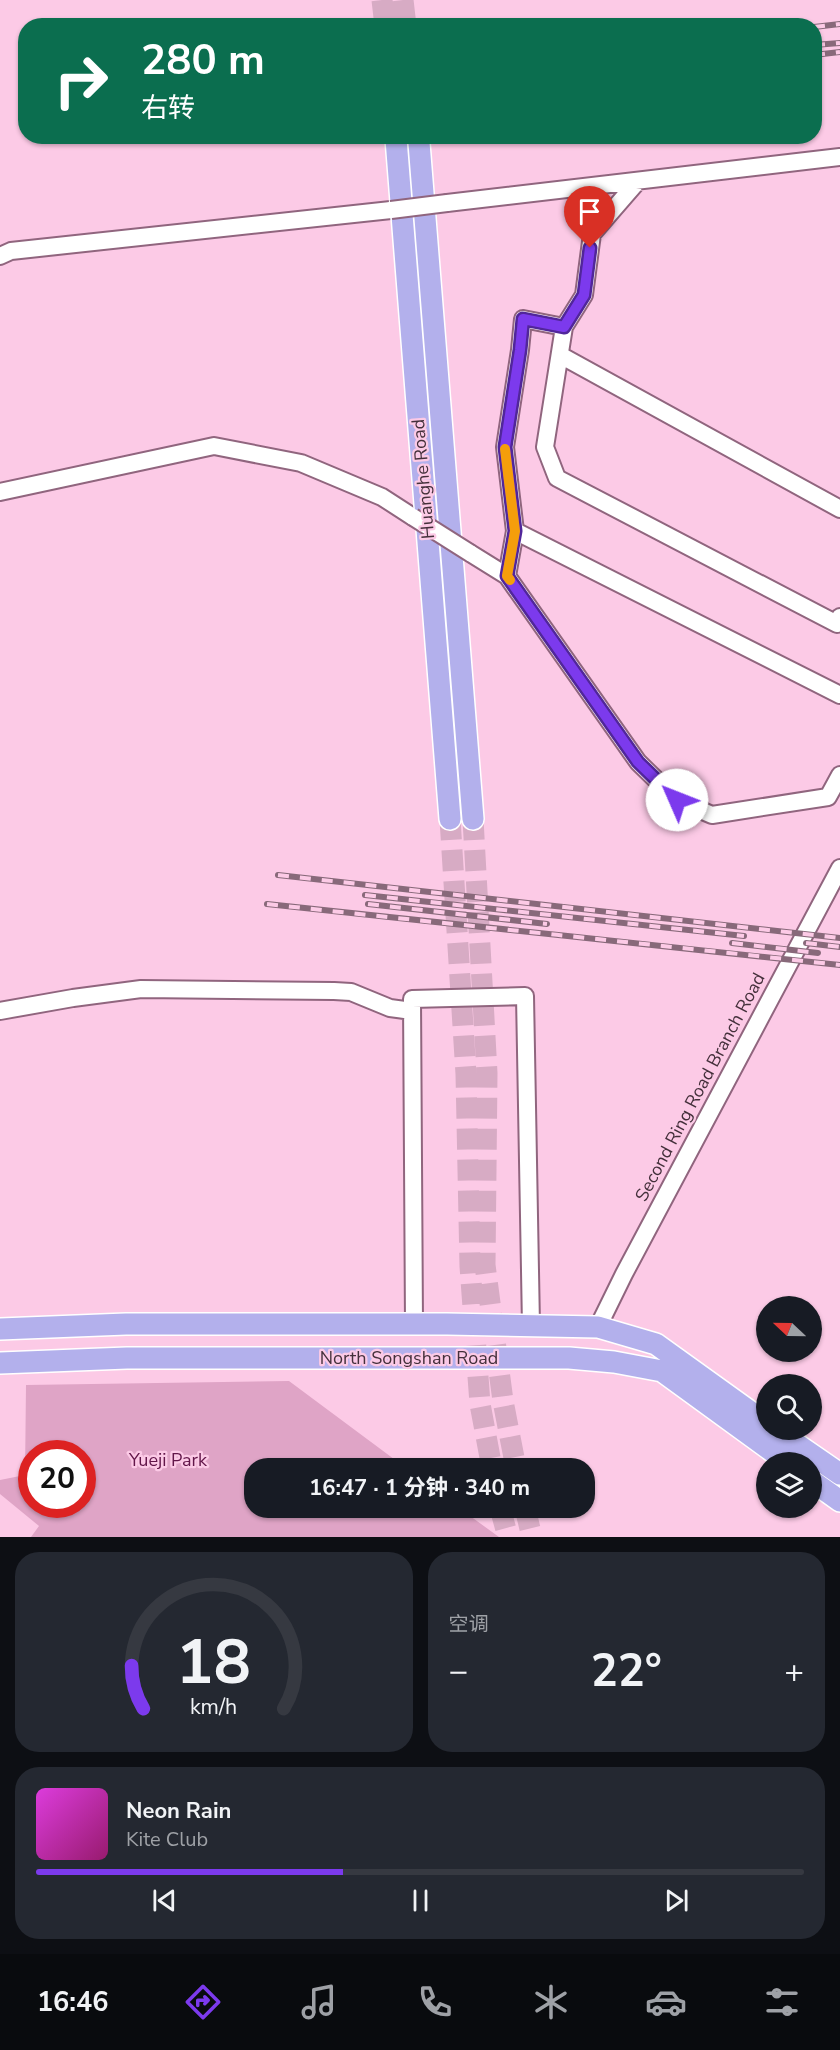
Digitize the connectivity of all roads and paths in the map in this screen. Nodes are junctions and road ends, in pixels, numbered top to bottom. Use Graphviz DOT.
graph roads {
  1 [pos="396,144"];
  2 [pos="420,144"];
  3 [pos="840,157"];
  4 [pos="639,181"];
  5 [pos="4,252"];
  6 [pos="564,327"];
  7 [pos="560,355"];
  8 [pos="0,492"];
  9 [pos="840,508"];
  10 [pos="515,531"];
  11 [pos="507,576"];
  12 [pos="840,617"];
  13 [pos="840,695"];
  14 [pos="840,775"];
  15 [pos="450,819"];
  16 [pos="473,819"];
  17 [pos="840,868"];
  18 [pos="0,1011"];
  19 [pos="412,1011"];
  20 [pos="414,1324"];
  21 [pos="531,1326"];
  22 [pos="598,1327"];
  23 [pos="0,1329"];
  24 [pos="0,1363"];
  25 [pos="756,1415"];
  26 [pos="791,1440"];
  27 [pos="773,1452"];
  28 [pos="840,1474"];
  29 [pos="822,1488"];
  30 [pos="840,1501"];
  1 -- 15 [label="main road, Huanghe Road"];
  2 -- 16 [label="main road, Huanghe Road"];
  3 -- 4 [label="street"];
  4 -- 5 [label="street, bridge"];
  4 -- 6 [label="street"];
  6 -- 7 [label="street"];
  6 -- 10 [label="street"];
  7 -- 9 [label="street"];
  7 -- 12 [label="street"];
  8 -- 11 [label="street, bridge"];
  10 -- 11 [label="street"];
  10 -- 13 [label="street"];
  11 -- 14 [label="street"];
  17 -- 22 [label="street, Second Ring Road Branch Road"];
  18 -- 19 [label="street"];
  19 -- 20 [label="street"];
  19 -- 21 [label="street"];
  20 -- 21 [label="main road, North Songshan Road"];
  20 -- 23 [label="main road, North Songshan Road"];
  21 -- 22 [label="main road, North Songshan Road"];
  22 -- 25 [label="main road, North Songshan Road"];
  24 -- 27 [label="main road, North Songshan Road"];
  26 -- 28 [label="main road"];
  29 -- 30 [label="main road"];
}
